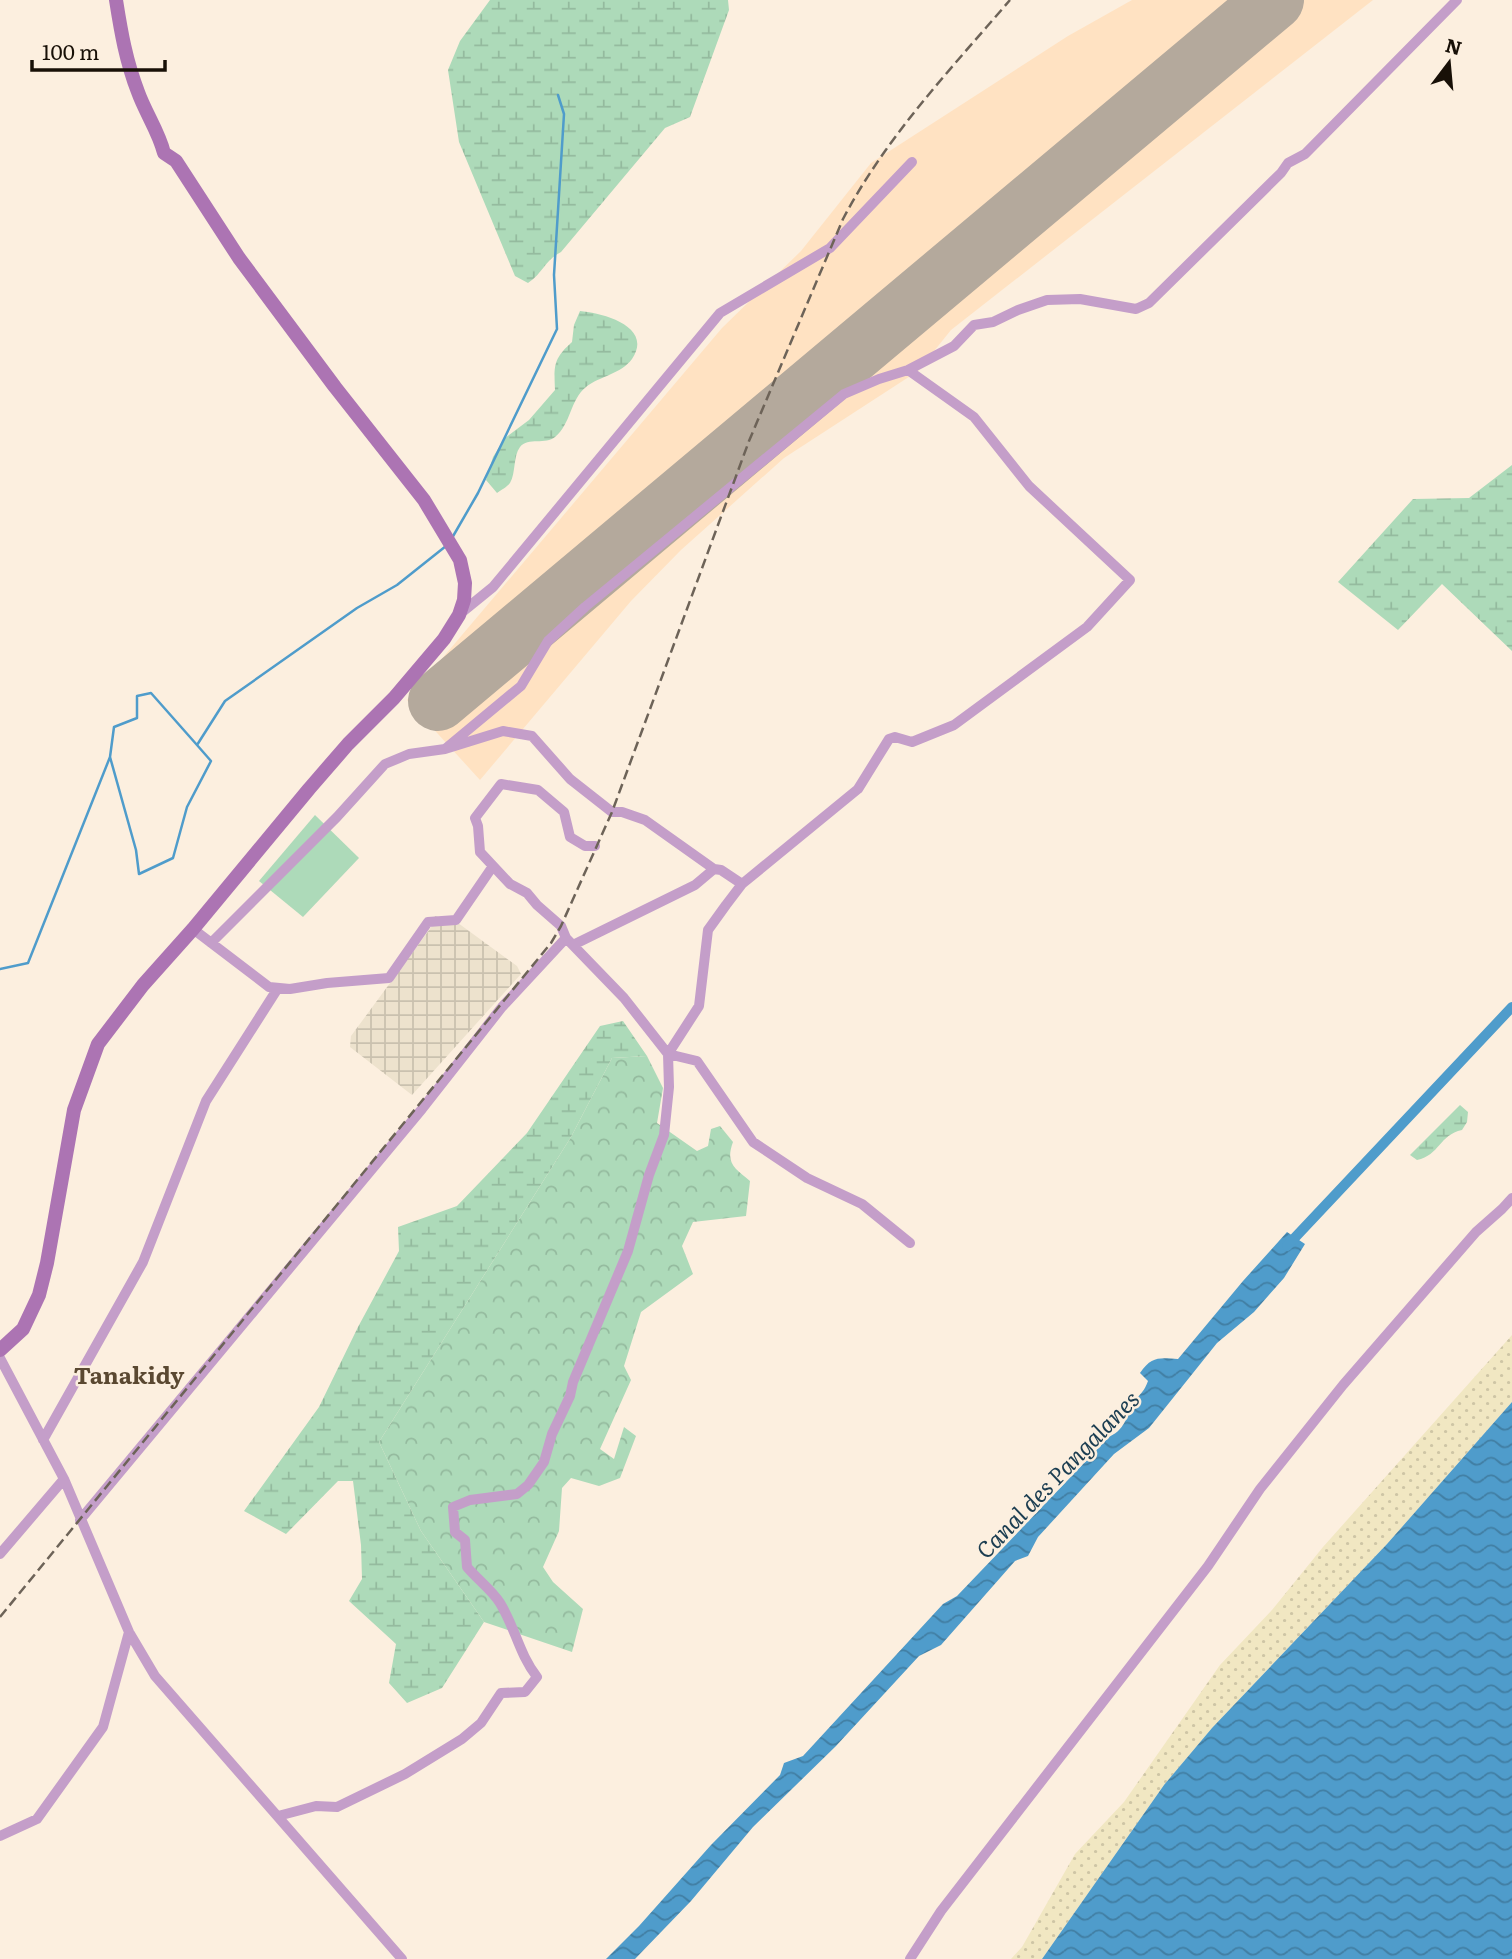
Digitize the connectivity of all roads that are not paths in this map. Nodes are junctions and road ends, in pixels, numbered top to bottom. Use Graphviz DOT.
graph roads {
  1 [pos="116,0"];
  2 [pos="1457,0"];
  3 [pos="912,162"];
  4 [pos="908,370"];
  5 [pos="459,615"];
  6 [pos="445,749"];
  7 [pos="595,846"];
  8 [pos="493,866"];
  9 [pos="715,869"];
  10 [pos="742,884"];
  11 [pos="193,929"];
  12 [pos="569,942"];
  13 [pos="211,943"];
  14 [pos="278,988"];
  15 [pos="668,1054"];
  16 [pos="1512,1198"];
  17 [pos="910,1243"];
  18 [pos="0,1350"];
  19 [pos="0,1358"];
  20 [pos="43,1440"];
  21 [pos="64,1479"];
  22 [pos="80,1521"];
  23 [pos="0,1553"];
  24 [pos="129,1632"];
  25 [pos="278,1816"];
  26 [pos="0,1836"];
  27 [pos="402,1959"];
  28 [pos="911,1959"];
  1 -- 5 [label="main road"];
  2 -- 4 [label="street"];
  3 -- 5 [label="street"];
  4 -- 6 [label="street"];
  4 -- 10 [label="street"];
  5 -- 11 [label="main road"];
  6 -- 9 [label="street"];
  6 -- 13 [label="street"];
  7 -- 8 [label="street"];
  8 -- 12 [label="street"];
  8 -- 14 [label="street"];
  9 -- 10 [label="street"];
  9 -- 12 [label="street"];
  10 -- 15 [label="street"];
  11 -- 13 [label="street"];
  11 -- 18 [label="main road"];
  12 -- 15 [label="street"];
  12 -- 22 [label="street"];
  13 -- 14 [label="street"];
  14 -- 20 [label="street"];
  15 -- 17 [label="street"];
  15 -- 25 [label="street"];
  16 -- 28 [label="street"];
  19 -- 20 [label="street"];
  20 -- 21 [label="street"];
  21 -- 22 [label="street"];
  21 -- 23 [label="street"];
  22 -- 24 [label="street"];
  24 -- 25 [label="street"];
  24 -- 26 [label="street"];
  25 -- 27 [label="street"];
}
